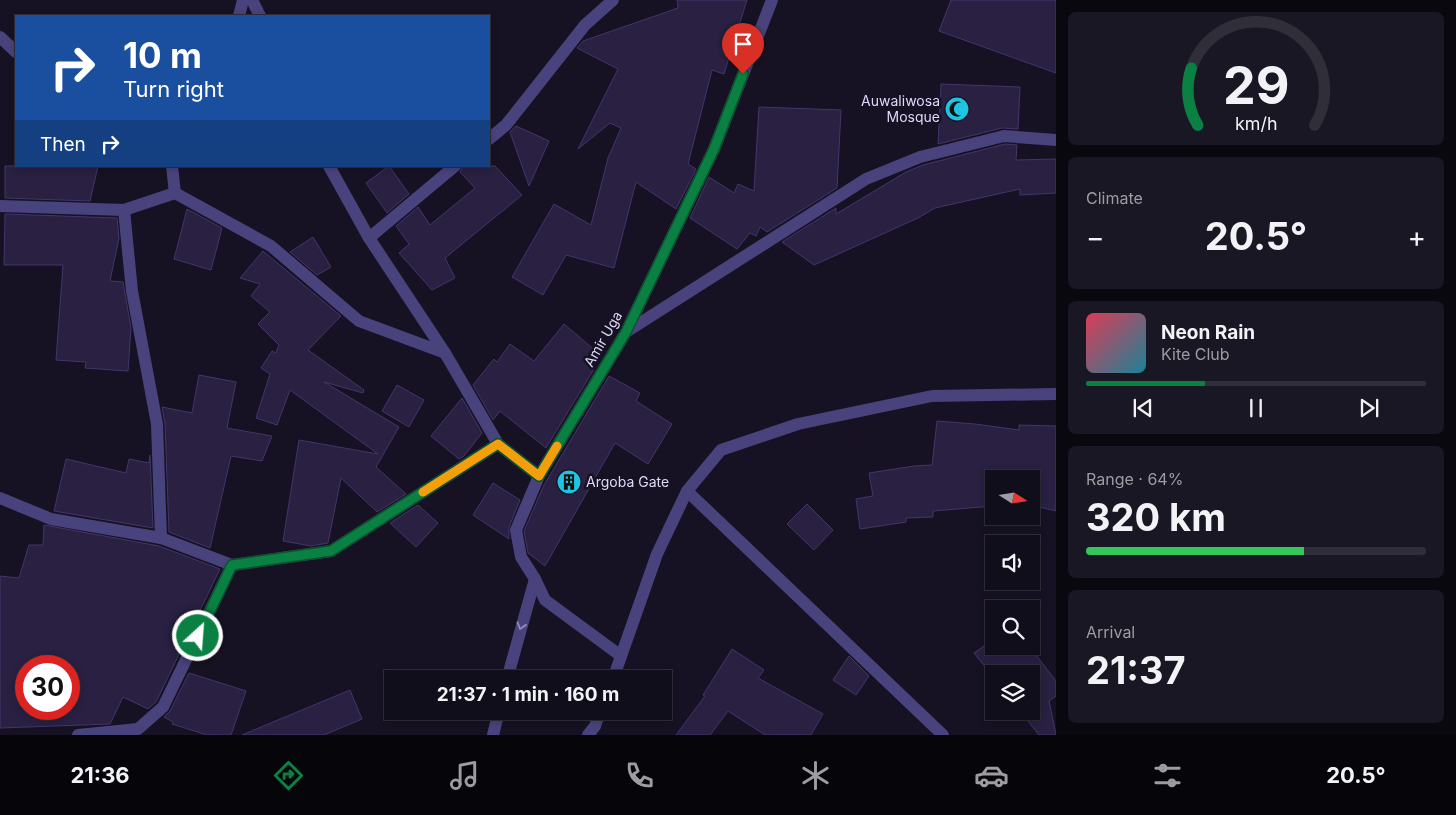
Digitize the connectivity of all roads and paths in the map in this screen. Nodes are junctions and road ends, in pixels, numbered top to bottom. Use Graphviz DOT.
graph roads {
  1 [pos="243,0"];
  2 [pos="252,0"];
  3 [pos="613,0"];
  4 [pos="772,0"];
  5 [pos="239,15"];
  6 [pos="260,15"];
  7 [pos="0,37"];
  8 [pos="15,51"];
  9 [pos="490,138"];
  10 [pos="1056,140"];
  11 [pos="172,167"];
  12 [pos="330,167"];
  13 [pos="455,167"];
  14 [pos="175,193"];
  15 [pos="0,206"];
  16 [pos="124,210"];
  17 [pos="368,238"];
  18 [pos="626,332"];
  19 [pos="445,353"];
  20 [pos="1056,394"];
  21 [pos="498,444"];
  22 [pos="539,476"];
  23 [pos="688,490"];
  24 [pos="0,498"];
  25 [pos="161,538"];
  26 [pos="232,565"];
  27 [pos="535,579"];
  28 [pos="621,656"];
  29 [pos="510,670"];
  30 [pos="616,670"];
  31 [pos="497,720"];
  32 [pos="597,720"];
  33 [pos="78,735"];
  34 [pos="493,735"];
  35 [pos="588,735"];
  36 [pos="943,735"];
  1 -- 5 [label="street"];
  2 -- 6 [label="street"];
  3 -- 9 [label="street"];
  4 -- 18 [label="street, Amir Uga"];
  7 -- 8 [label="street"];
  10 -- 18 [label="street"];
  11 -- 14 [label="street"];
  12 -- 17 [label="street"];
  13 -- 17 [label="street"];
  14 -- 16 [label="street"];
  14 -- 19 [label="street"];
  15 -- 16 [label="street"];
  16 -- 25 [label="street"];
  17 -- 19 [label="street"];
  18 -- 22 [label="street, Amir Uga"];
  19 -- 21 [label="street"];
  20 -- 23 [label="street"];
  21 -- 22 [label="street"];
  21 -- 26 [label="street"];
  22 -- 27 [label="street, Amir Uga"];
  23 -- 28 [label="street"];
  23 -- 36 [label="street"];
  24 -- 25 [label="street"];
  25 -- 26 [label="street"];
  26 -- 33 [label="street"];
  27 -- 28 [label="street, Amir Uga"];
  27 -- 29 [label="street, one-way"];
  28 -- 30 [label="street"];
  31 -- 34 [label="street"];
  32 -- 35 [label="street"];
}
